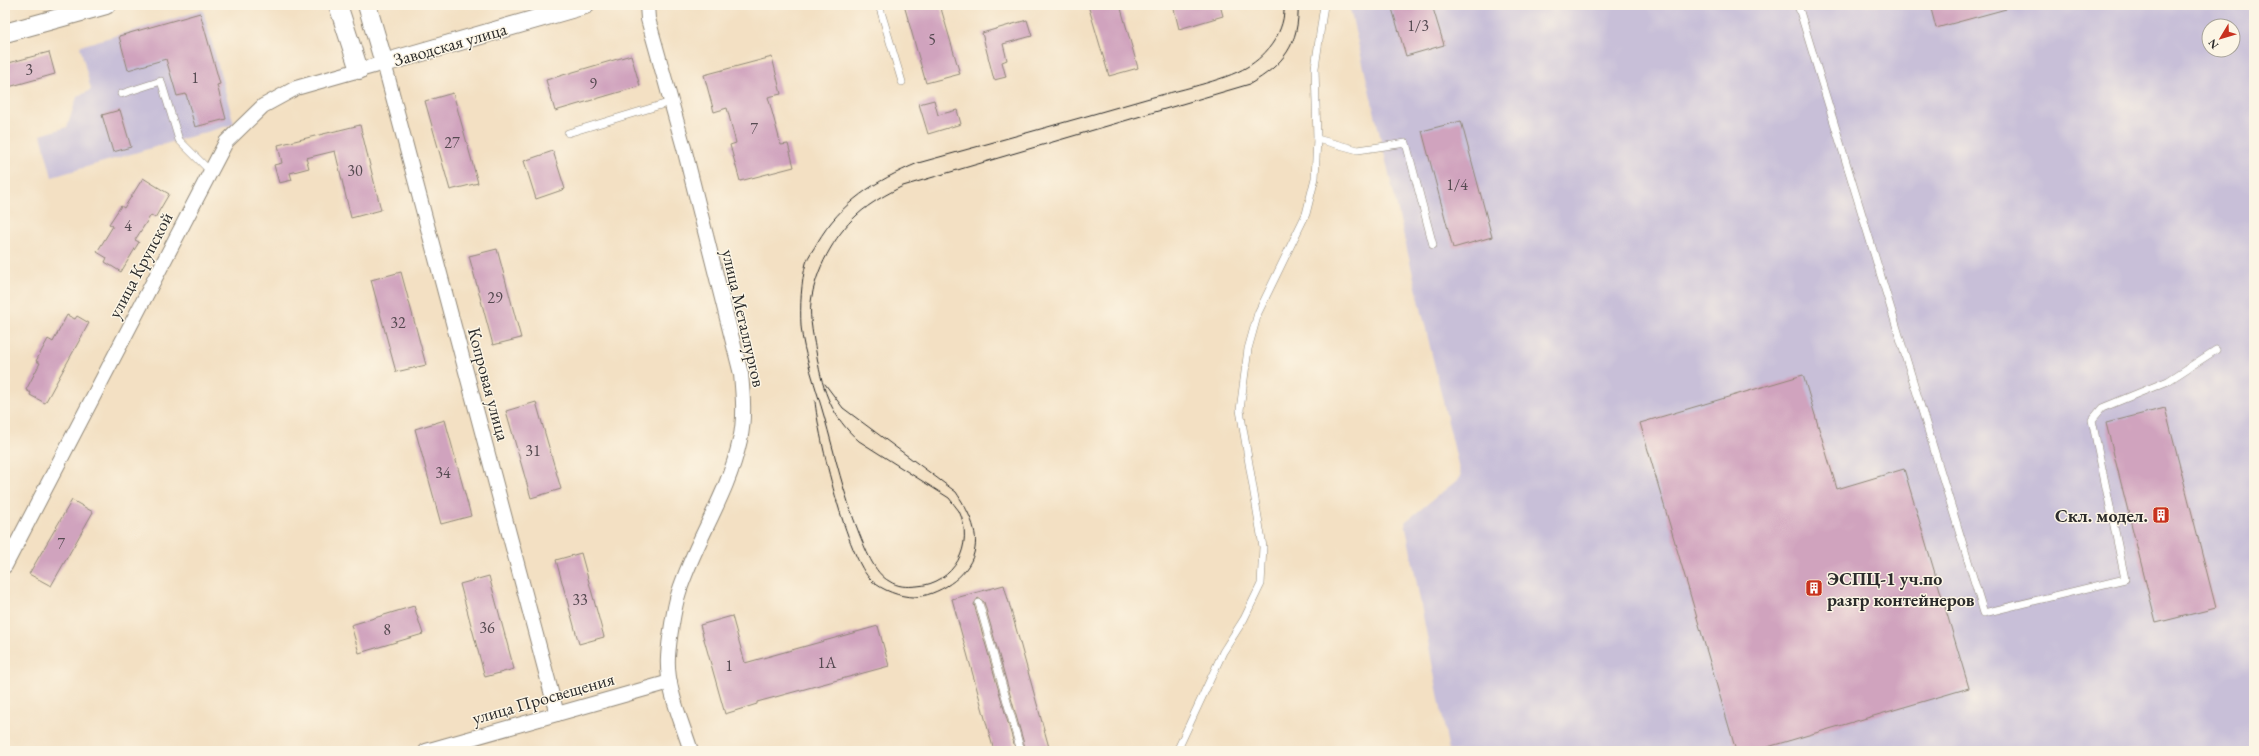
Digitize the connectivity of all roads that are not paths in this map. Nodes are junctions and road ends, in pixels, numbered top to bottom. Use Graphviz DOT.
graph roads {
  1 [pos="106,5"];
  2 [pos="338,5"];
  3 [pos="367,5"];
  4 [pos="585,5"];
  5 [pos="647,5"];
  6 [pos="879,5"];
  7 [pos="1324,5"];
  8 [pos="1798,5"];
  9 [pos="5,33"];
  10 [pos="384,63"];
  11 [pos="359,70"];
  12 [pos="902,82"];
  13 [pos="121,94"];
  14 [pos="671,102"];
  15 [pos="568,133"];
  16 [pos="1317,139"];
  17 [pos="211,172"];
  18 [pos="1433,245"];
  19 [pos="2216,350"];
  20 [pos="5,566"];
  21 [pos="979,602"];
  22 [pos="670,682"];
  23 [pos="557,714"];
  24 [pos="426,751"];
  25 [pos="691,751"];
  26 [pos="1021,751"];
  27 [pos="1177,751"];
  1 -- 9 [label="street"];
  2 -- 11 [label="street"];
  3 -- 10 [label="street"];
  4 -- 10 [label="street, Заводская улица"];
  5 -- 14 [label="street, улица Металлургов"];
  6 -- 12 [label="lane"];
  7 -- 16 [label="lane"];
  8 -- 19 [label="lane"];
  10 -- 11 [label="street, улица Крупской"];
  10 -- 23 [label="street, Копровая улица"];
  11 -- 17 [label="street, улица Крупской"];
  13 -- 17 [label="lane"];
  14 -- 15 [label="lane"];
  14 -- 22 [label="street, улица Металлургов"];
  16 -- 18 [label="lane"];
  16 -- 27 [label="lane"];
  17 -- 20 [label="street, улица Крупской"];
  21 -- 26 [label="lane"];
  22 -- 23 [label="street, улица Просвещения"];
  22 -- 25 [label="street, улица Металлургов"];
  23 -- 24 [label="street, улица Просвещения"];
}
